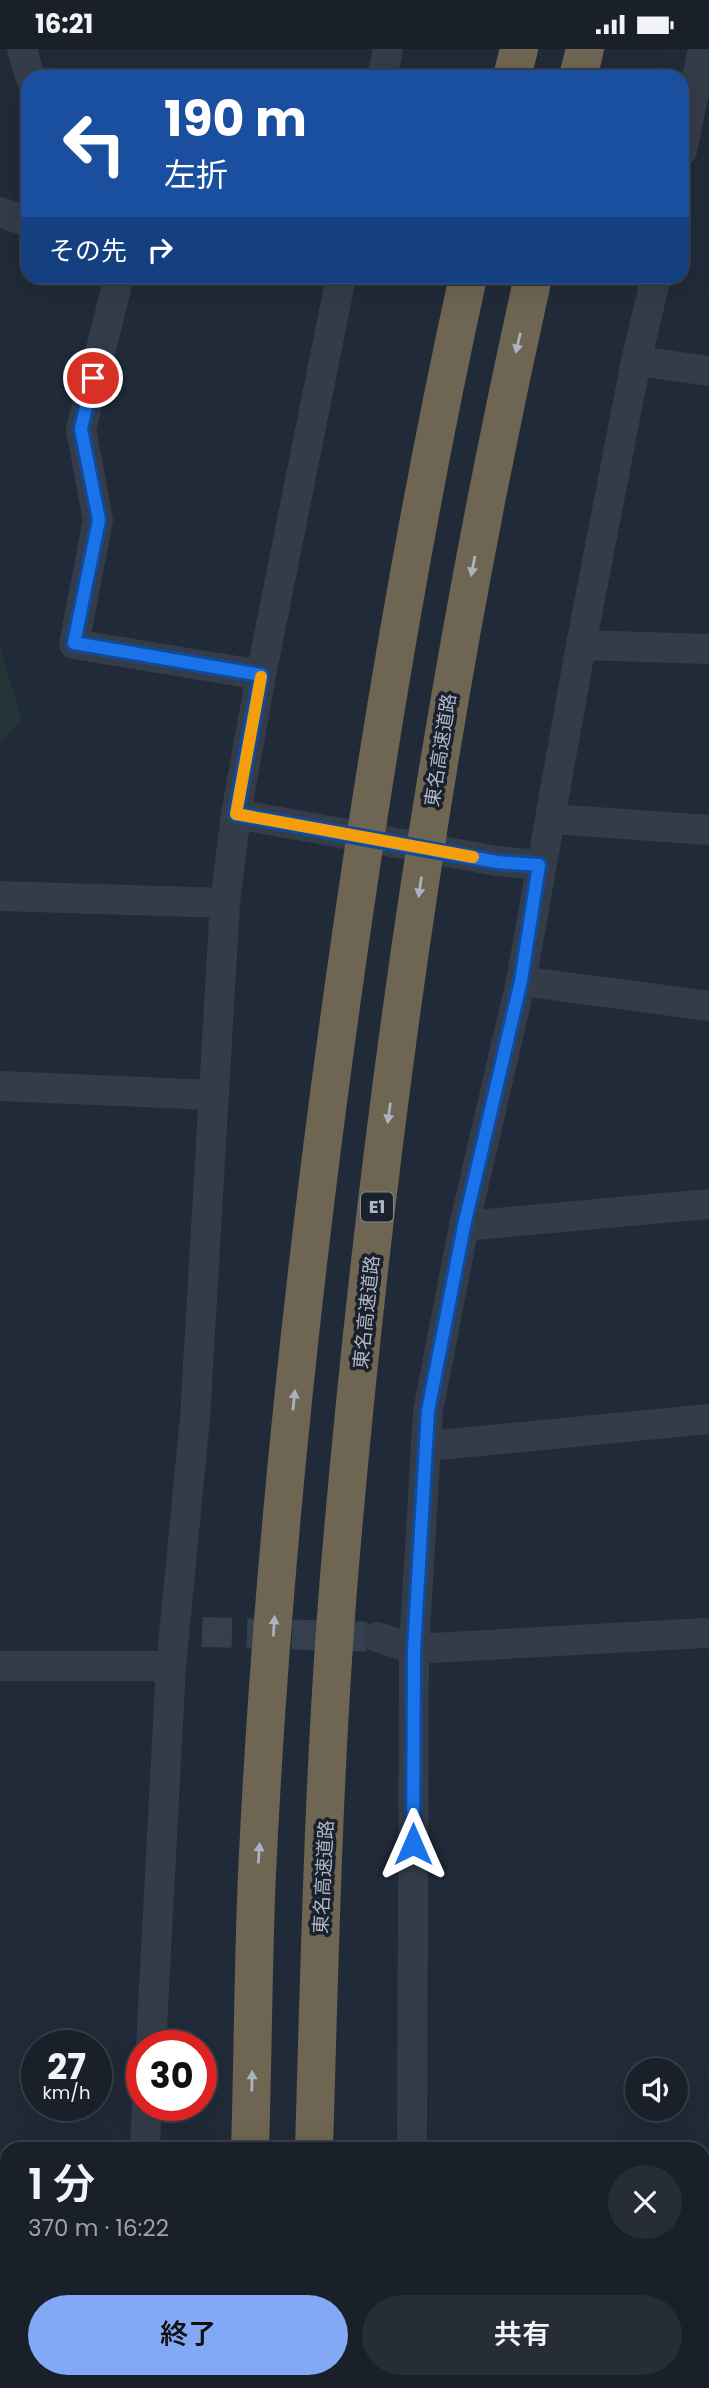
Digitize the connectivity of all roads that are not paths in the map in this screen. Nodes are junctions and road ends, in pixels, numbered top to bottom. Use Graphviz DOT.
graph roads {
  1 [pos="22,49"];
  2 [pos="388,49"];
  3 [pos="519,49"];
  4 [pos="585,49"];
  5 [pos="703,68"];
  6 [pos="28,70"];
  7 [pos="384,70"];
  8 [pos="514,70"];
  9 [pos="580,70"];
  10 [pos="689,123"];
  11 [pos="0,212"];
  12 [pos="21,220"];
  13 [pos="117,284"];
  14 [pos="340,284"];
  15 [pos="466,284"];
  16 [pos="531,284"];
  17 [pos="654,284"];
  18 [pos="636,361"];
  19 [pos="709,371"];
  20 [pos="581,645"];
  21 [pos="709,649"];
  22 [pos="261,675"];
  23 [pos="236,814"];
  24 [pos="552,818"];
  25 [pos="709,831"];
  26 [pos="539,865"];
  27 [pos="0,896"];
  28 [pos="225,903"];
  29 [pos="521,981"];
  30 [pos="709,1006"];
  31 [pos="0,1086"];
  32 [pos="212,1095"];
  33 [pos="709,1204"];
  34 [pos="464,1226"];
  35 [pos="709,1419"];
  36 [pos="428,1446"];
  37 [pos="704,1633"];
  38 [pos="377,1637"];
  39 [pos="414,1649"];
  40 [pos="0,1666"];
  41 [pos="171,1666"];
  42 [pos="151,2030"];
  43 [pos="146,2121"];
  44 [pos="145,2142"];
  45 [pos="250,2142"];
  46 [pos="314,2142"];
  47 [pos="412,2142"];
  1 -- 6 [label="street"];
  2 -- 7 [label="street"];
  3 -- 8 [label="highway"];
  4 -- 9 [label="highway"];
  5 -- 10 [label="street"];
  11 -- 12 [label="street"];
  13 -- 22 [label="street"];
  14 -- 22 [label="street"];
  45 -- 15 [label="highway, one-way"];
  16 -- 46 [label="highway, 東名高速道路 / E1, one-way"];
  17 -- 18 [label="street"];
  18 -- 19 [label="street"];
  18 -- 20 [label="street"];
  20 -- 21 [label="street"];
  20 -- 24 [label="street"];
  22 -- 23 [label="street"];
  23 -- 26 [label="street"];
  23 -- 28 [label="street"];
  24 -- 25 [label="street"];
  24 -- 26 [label="street"];
  26 -- 29 [label="street"];
  27 -- 28 [label="street"];
  28 -- 32 [label="street"];
  29 -- 30 [label="street"];
  29 -- 34 [label="street"];
  31 -- 32 [label="street"];
  32 -- 41 [label="street"];
  33 -- 34 [label="street"];
  34 -- 36 [label="street"];
  35 -- 36 [label="street"];
  36 -- 39 [label="street"];
  37 -- 39 [label="street"];
  38 -- 39 [label="street"];
  39 -- 47 [label="street"];
  40 -- 41 [label="street"];
  41 -- 42 [label="street"];
  43 -- 44 [label="street"];
}
